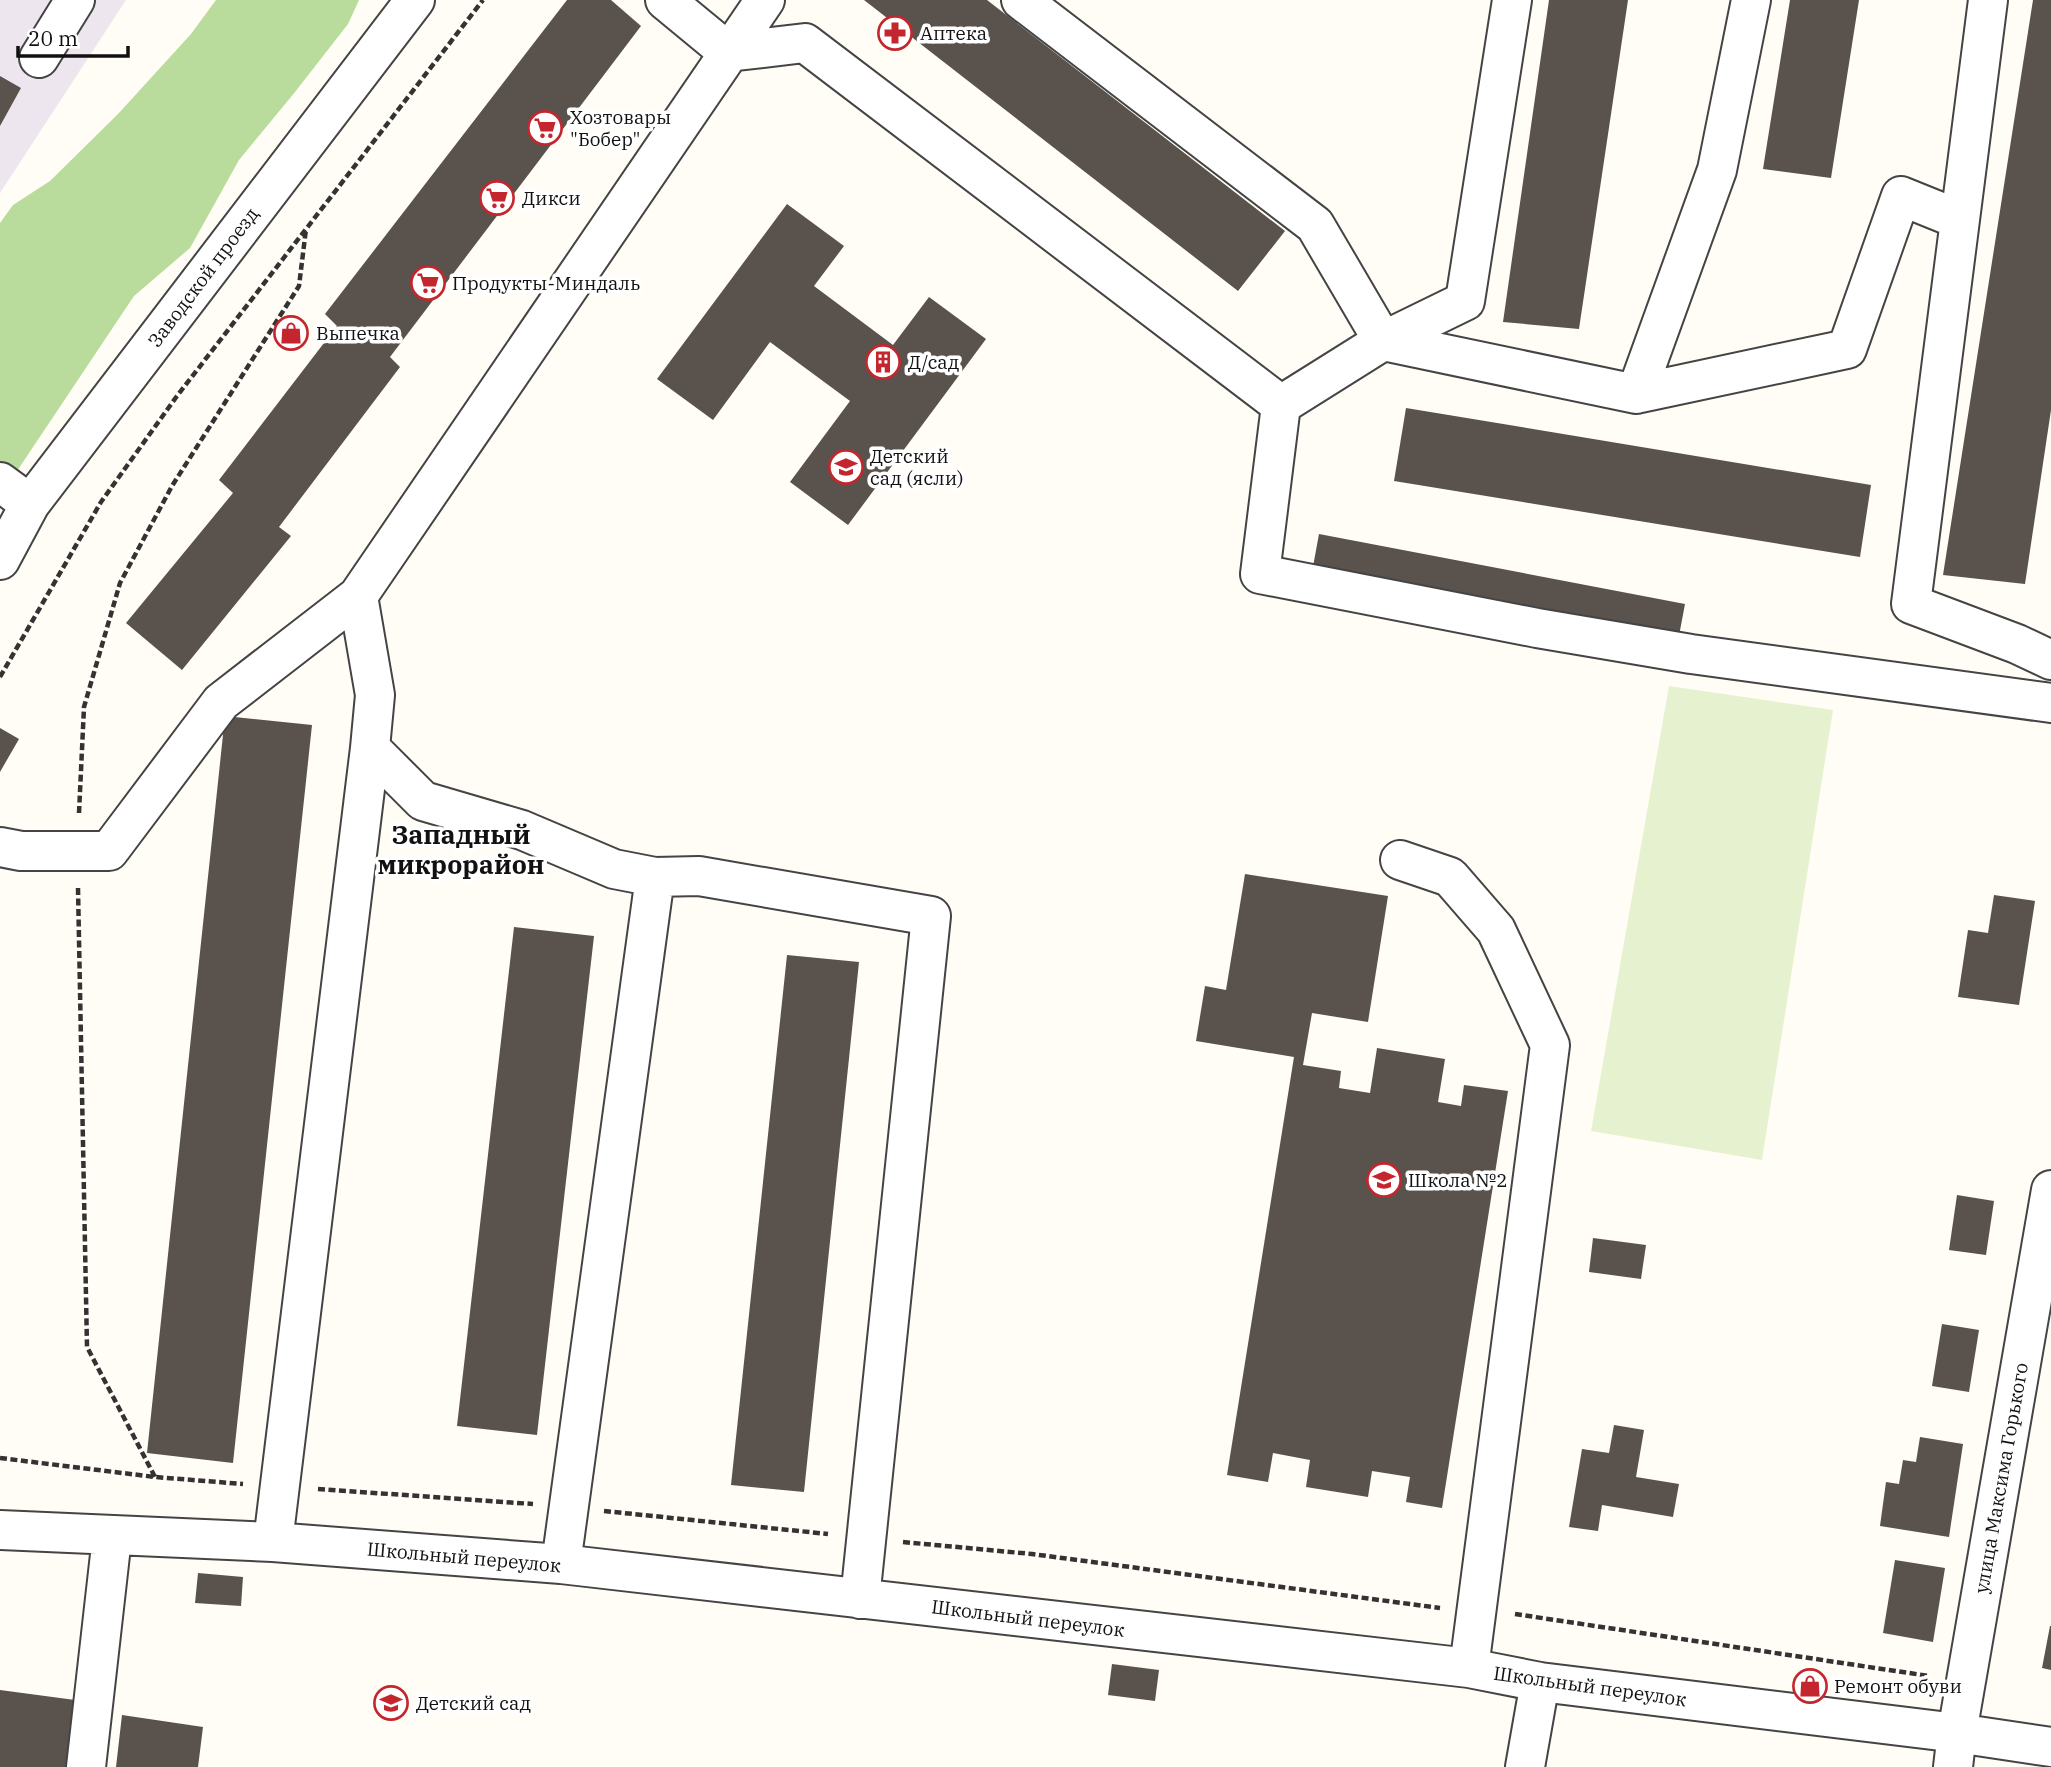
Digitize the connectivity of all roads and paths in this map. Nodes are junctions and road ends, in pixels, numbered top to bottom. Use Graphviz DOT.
graph roads {
  1 [pos="75,0"];
  2 [pos="415,0"];
  3 [pos="483,0"];
  4 [pos="665,0"];
  5 [pos="765,0"];
  6 [pos="1021,0"];
  7 [pos="1512,0"];
  8 [pos="1751,0"];
  9 [pos="1988,0"];
  10 [pos="728,52"];
  11 [pos="39,58"];
  12 [pos="1958,219"];
  13 [pos="1383,341"];
  14 [pos="1636,394"];
  15 [pos="1281,405"];
  16 [pos="0,482"];
  17 [pos="30,504"];
  18 [pos="0,560"];
  19 [pos="359,596"];
  20 [pos="2051,660"];
  21 [pos="0,677"];
  22 [pos="2051,703"];
  23 [pos="370,748"];
  24 [pos="0,847"];
  25 [pos="1400,860"];
  26 [pos="655,877"];
  27 [pos="2051,1189"];
  28 [pos="0,1458"];
  29 [pos="280,1486"];
  30 [pos="569,1507"];
  31 [pos="0,1530"];
  32 [pos="112,1537"];
  33 [pos="866,1538"];
  34 [pos="273,1542"];
  35 [pos="561,1564"];
  36 [pos="860,1599"];
  37 [pos="1477,1611"];
  38 [pos="1469,1668"];
  39 [pos="1540,1682"];
  40 [pos="1966,1682"];
  41 [pos="2051,1747"];
  42 [pos="1955,1750"];
  43 [pos="86,1767"];
  44 [pos="1525,1767"];
  1 -- 11 [label="street"];
  2 -- 17 [label="street, Заводской проезд"];
  3 -- 21 [label="path"];
  4 -- 10 [label="street"];
  5 -- 10 [label="street"];
  6 -- 13 [label="street"];
  7 -- 13 [label="street"];
  8 -- 14 [label="street"];
  9 -- 12 [label="street"];
  10 -- 15 [label="street"];
  10 -- 19 [label="street"];
  12 -- 14 [label="street"];
  12 -- 20 [label="street"];
  13 -- 14 [label="street"];
  13 -- 15 [label="street"];
  15 -- 22 [label="street"];
  16 -- 17 [label="street"];
  17 -- 18 [label="street, Заводской проезд"];
  19 -- 23 [label="street"];
  19 -- 24 [label="street"];
  23 -- 26 [label="street"];
  23 -- 29 [label="street"];
  25 -- 37 [label="street"];
  26 -- 30 [label="street"];
  26 -- 33 [label="street"];
  27 -- 40 [label="street, улица Максима Горького"];
  28 -- 29 [label="path"];
  29 -- 30 [label="path"];
  29 -- 34 [label="street"];
  30 -- 33 [label="path"];
  30 -- 35 [label="street"];
  31 -- 32 [label="street, Школьный переулок"];
  32 -- 34 [label="street, Школьный переулок"];
  32 -- 43 [label="street"];
  33 -- 36 [label="street"];
  33 -- 37 [label="path"];
  34 -- 35 [label="street, Школьный переулок"];
  35 -- 36 [label="street, Школьный переулок"];
  36 -- 38 [label="street, Школьный переулок"];
  37 -- 38 [label="street"];
  37 -- 40 [label="path"];
  38 -- 39 [label="street, Школьный переулок"];
  39 -- 42 [label="street, Школьный переулок"];
  39 -- 44 [label="street"];
  40 -- 42 [label="street, улица Максима Горького"];
  41 -- 42 [label="street, Школьный переулок"];
}
